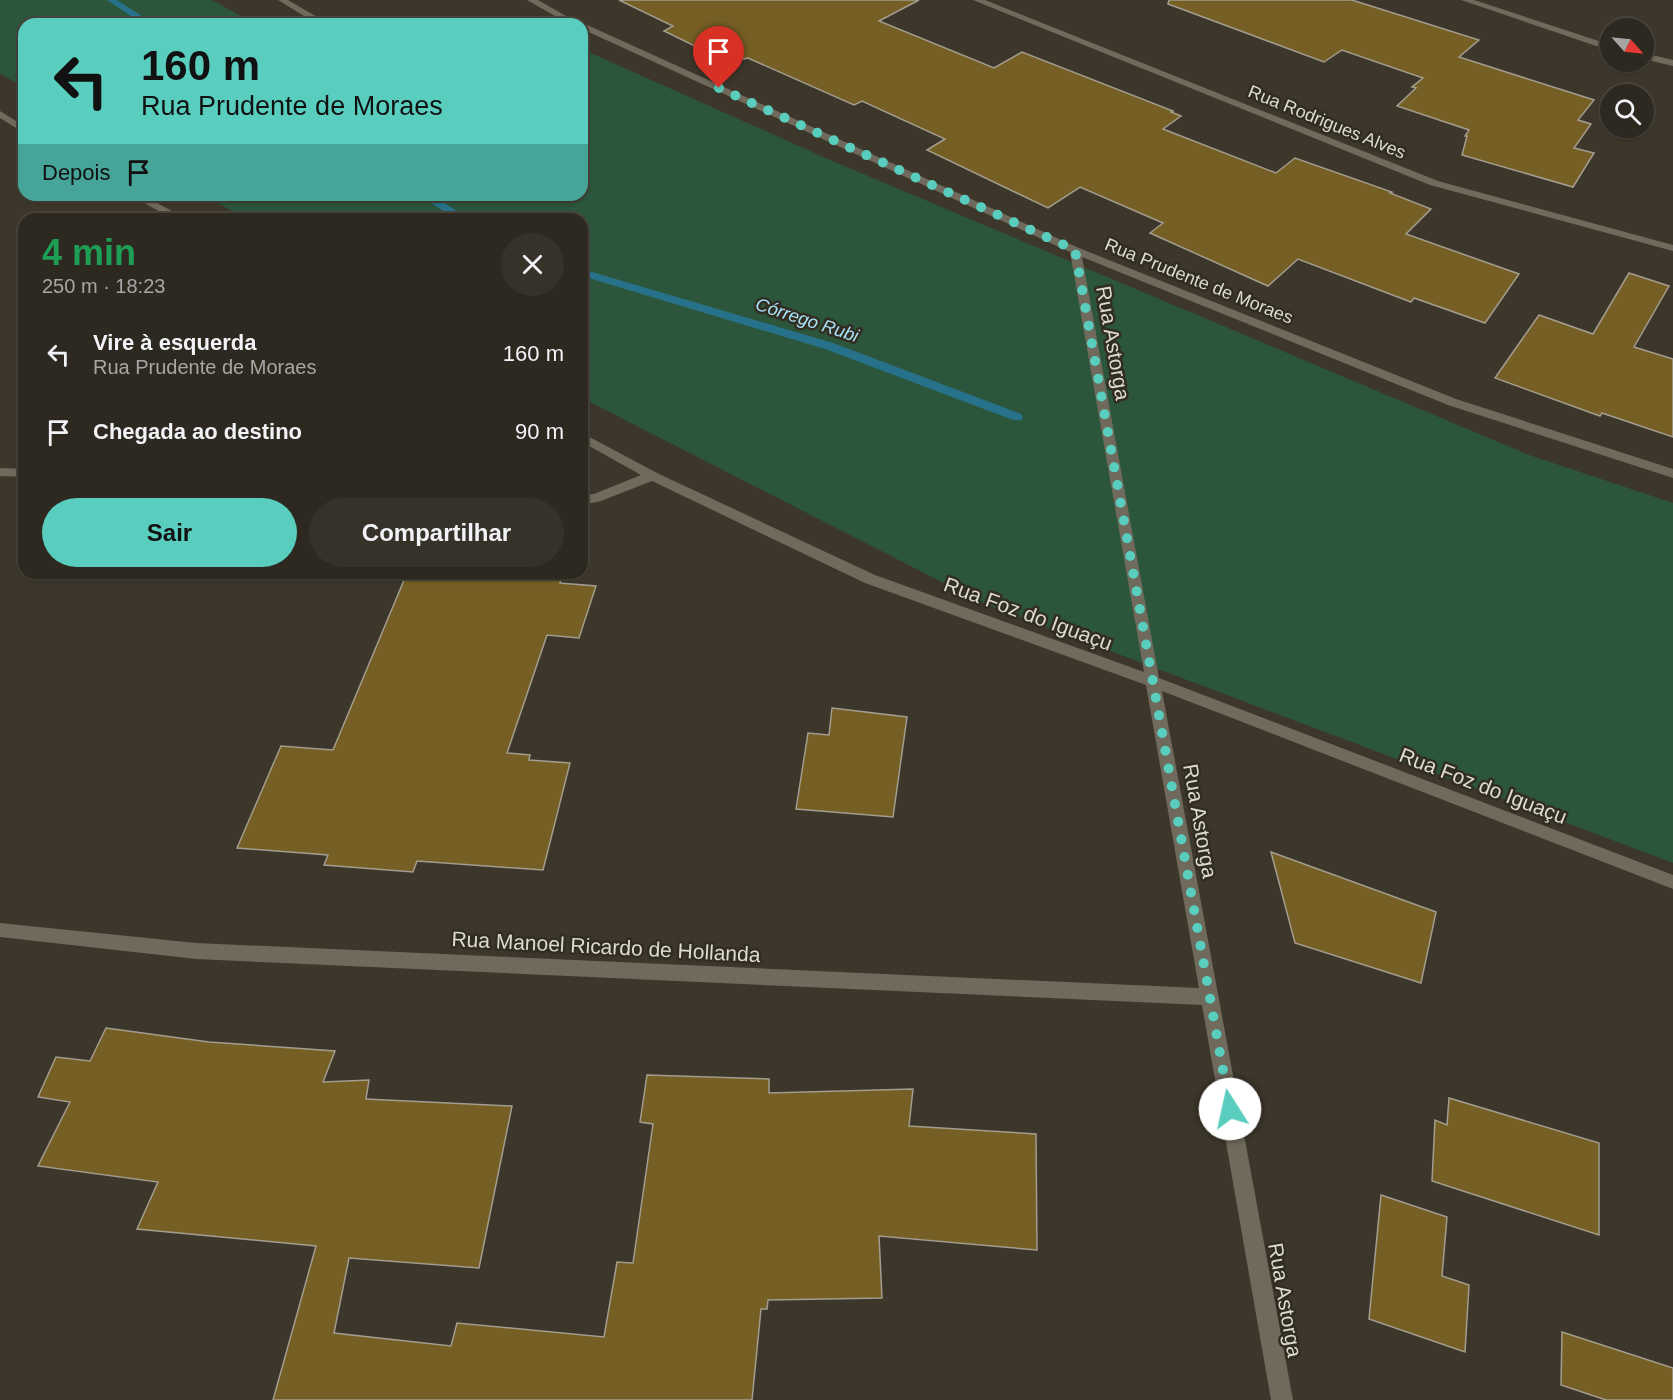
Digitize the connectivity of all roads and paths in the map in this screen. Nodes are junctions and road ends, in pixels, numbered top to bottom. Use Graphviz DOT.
graph roads {
  1 [pos="282,0"];
  2 [pos="531,0"];
  3 [pos="977,0"];
  4 [pos="1465,0"];
  5 [pos="314,18"];
  6 [pos="565,18"];
  7 [pos="588,32"];
  8 [pos="1600,44"];
  9 [pos="1654,58"];
  10 [pos="1673,63"];
  11 [pos="0,114"];
  12 [pos="18,126"];
  13 [pos="146,201"];
  14 [pos="170,213"];
  15 [pos="1673,248"];
  16 [pos="1075,250"];
  17 [pos="588,440"];
  18 [pos="0,472"];
  19 [pos="18,473"];
  20 [pos="1673,474"];
  21 [pos="652,476"];
  22 [pos="588,499"];
  23 [pos="1154,682"];
  24 [pos="1673,882"];
  25 [pos="0,930"];
  26 [pos="1211,997"];
  27 [pos="1282,1400"];
  1 -- 5 [label="street"];
  2 -- 6 [label="street"];
  3 -- 15 [label="street, Rua Rodrigues Alves"];
  4 -- 8 [label="street"];
  7 -- 16 [label="street, Rua Prudente de Moraes"];
  9 -- 10 [label="street"];
  11 -- 12 [label="street"];
  13 -- 14 [label="street"];
  16 -- 20 [label="street, Rua Prudente de Moraes"];
  16 -- 23 [label="street, Rua Astorga"];
  17 -- 21 [label="street, Rua Foz do Iguaçu"];
  18 -- 19 [label="street"];
  21 -- 22 [label="street"];
  21 -- 23 [label="street, Rua Foz do Iguaçu"];
  23 -- 24 [label="street, Rua Foz do Iguaçu"];
  23 -- 26 [label="street, Rua Astorga"];
  25 -- 26 [label="street, Rua Manoel Ricardo de Hollanda"];
  26 -- 27 [label="street, Rua Astorga"];
}
